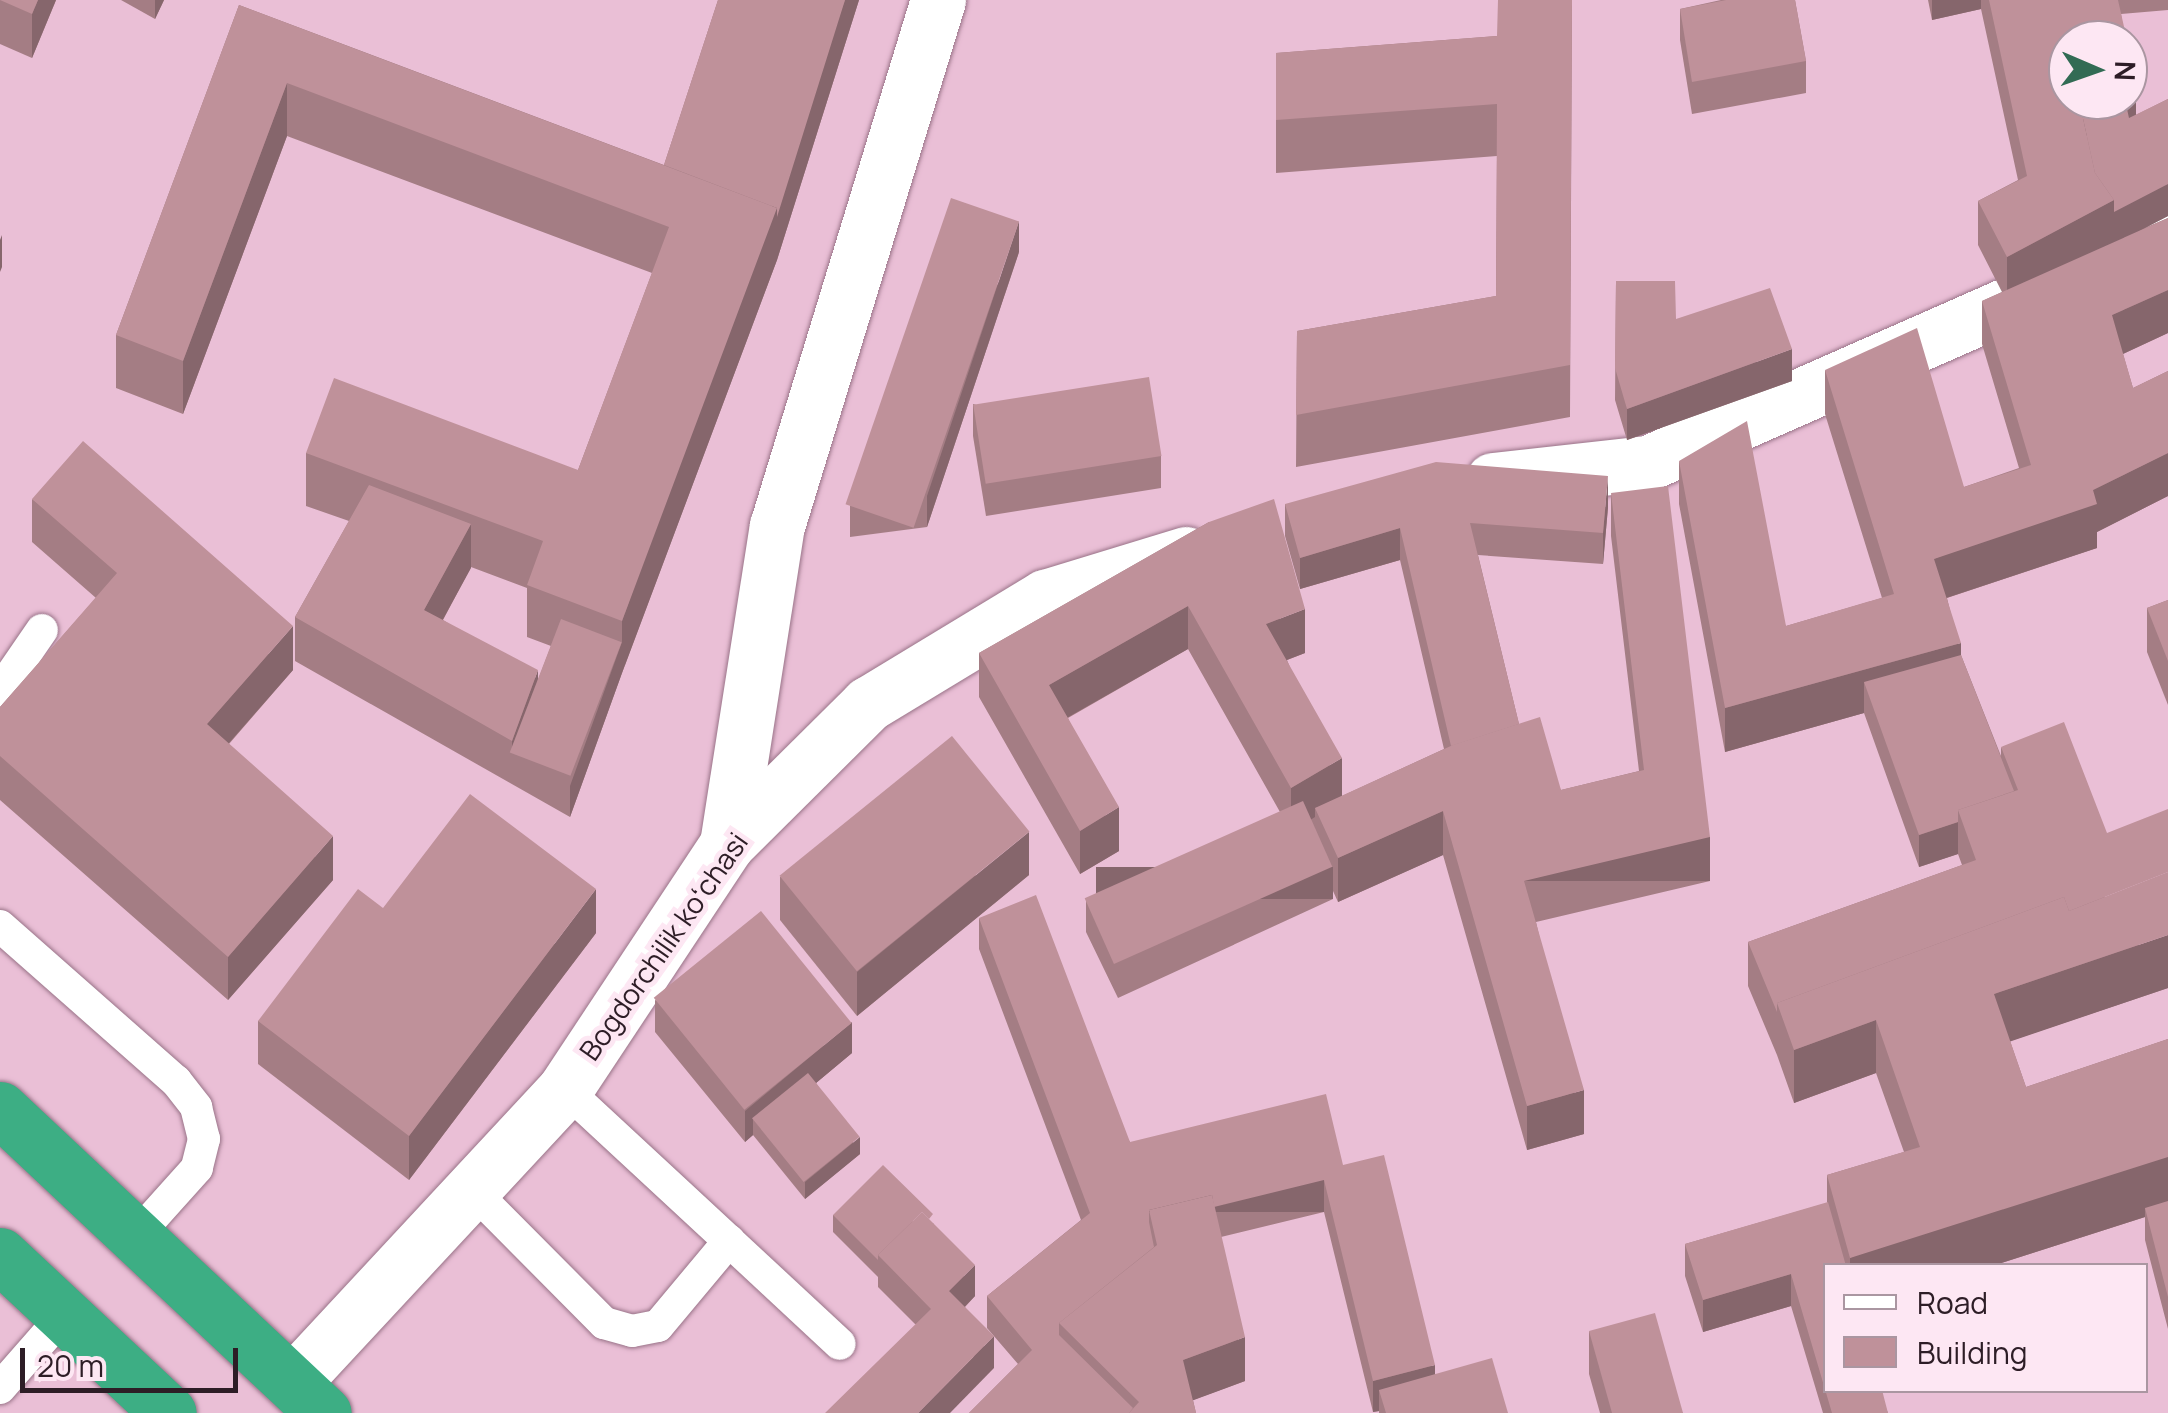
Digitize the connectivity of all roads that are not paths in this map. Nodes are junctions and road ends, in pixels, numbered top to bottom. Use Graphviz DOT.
graph roads {
  1 [pos="938,0"];
  2 [pos="2168,234"];
  3 [pos="1451,485"];
  4 [pos="1236,539"];
  5 [pos="42,630"];
  6 [pos="0,691"];
  7 [pos="728,844"];
  8 [pos="0,926"];
  9 [pos="565,1089"];
  10 [pos="0,1109"];
  11 [pos="471,1190"];
  12 [pos="136,1236"];
  13 [pos="729,1241"];
  14 [pos="0,1255"];
  15 [pos="64,1315"];
  16 [pos="840,1344"];
  17 [pos="0,1388"];
  18 [pos="308,1398"];
  19 [pos="169,1413"];
  1 -- 7 [label="street"];
  2 -- 3 [label="street"];
  4 -- 7 [label="street, Bogdorchilik koʻchasi"];
  5 -- 6 [label="lane"];
  7 -- 9 [label="street, Bogdorchilik koʻchasi"];
  8 -- 12 [label="lane"];
  9 -- 11 [label="street, Bogdorchilik koʻchasi"];
  9 -- 13 [label="lane"];
  10 -- 12 [label="highway"];
  11 -- 13 [label="lane"];
  11 -- 18 [label="street, Bogdorchilik koʻchasi"];
  12 -- 18 [label="highway"];
  13 -- 16 [label="lane"];
  14 -- 15 [label="highway"];
  15 -- 17 [label="lane"];
  15 -- 19 [label="highway"];
}
